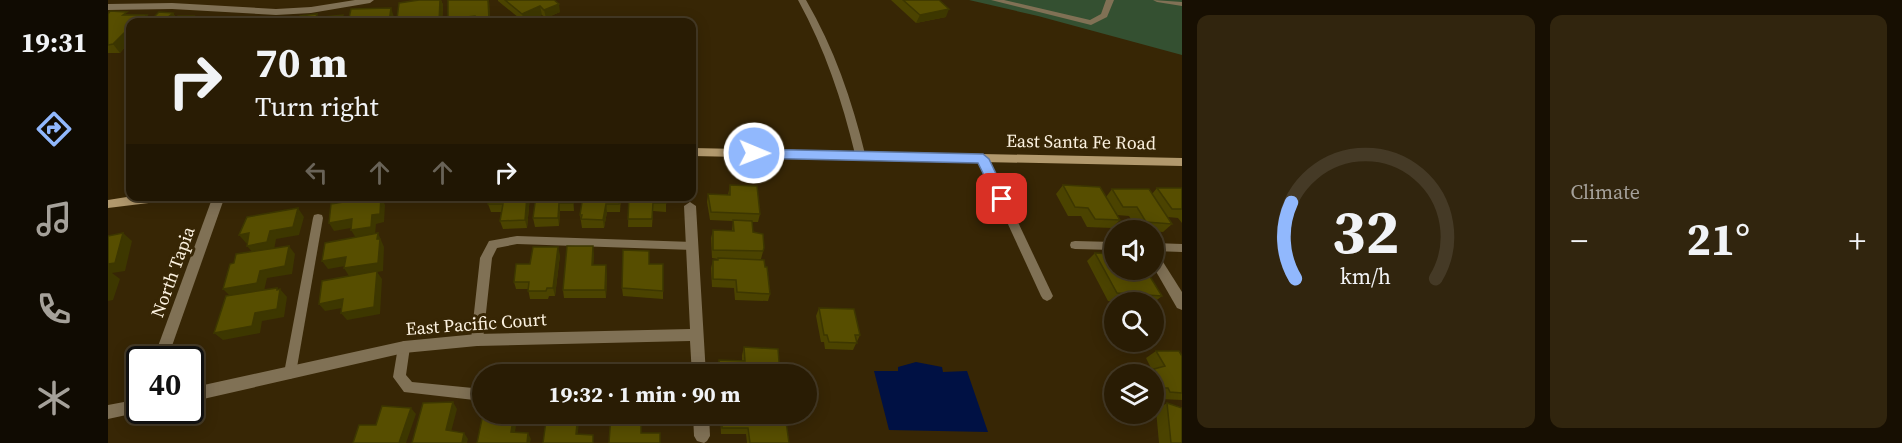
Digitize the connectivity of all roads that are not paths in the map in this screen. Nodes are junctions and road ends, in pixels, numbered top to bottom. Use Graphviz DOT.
graph roads {
  1 [pos="370,0"];
  2 [pos="802,0"];
  3 [pos="995,0"];
  4 [pos="1110,0"];
  5 [pos="1157,0"];
  6 [pos="1182,3"];
  7 [pos="108,7"];
  8 [pos="696,152"];
  9 [pos="860,154"];
  10 [pos="983,159"];
  11 [pos="1182,162"];
  12 [pos="132,201"];
  13 [pos="217,201"];
  14 [pos="108,204"];
  15 [pos="690,206"];
  16 [pos="318,218"];
  17 [pos="1075,245"];
  18 [pos="693,246"];
  19 [pos="1104,246"];
  20 [pos="1164,247"];
  21 [pos="1182,248"];
  22 [pos="1164,274"];
  23 [pos="1047,296"];
  24 [pos="1182,304"];
  25 [pos="697,335"];
  26 [pos="477,340"];
  27 [pos="165,346"];
  28 [pos="404,347"];
  29 [pos="698,364"];
  30 [pos="290,372"];
  31 [pos="204,392"];
  32 [pos="472,393"];
  33 [pos="126,409"];
  34 [pos="108,412"];
  35 [pos="701,424"];
  36 [pos="702,436"];
  1 -- 7 [label="street"];
  2 -- 9 [label="street"];
  3 -- 4 [label="lane"];
  5 -- 6 [label="lane"];
  8 -- 9 [label="street, East Santa Fe Road"];
  9 -- 10 [label="street, East Santa Fe Road"];
  10 -- 11 [label="street, East Santa Fe Road"];
  10 -- 23 [label="lane"];
  12 -- 14 [label="street"];
  13 -- 27 [label="street, North Tapia"];
  15 -- 18 [label="street"];
  16 -- 30 [label="lane"];
  17 -- 19 [label="lane"];
  18 -- 25 [label="street"];
  18 -- 26 [label="lane"];
  20 -- 21 [label="lane"];
  22 -- 24 [label="street"];
  25 -- 26 [label="street, East Pacific Court"];
  25 -- 29 [label="street"];
  26 -- 28 [label="street, East Pacific Court"];
  28 -- 30 [label="street, East Pacific Court"];
  28 -- 32 [label="lane"];
  30 -- 31 [label="street, East Pacific Court"];
  33 -- 34 [label="street"];
  35 -- 36 [label="street"];
}
